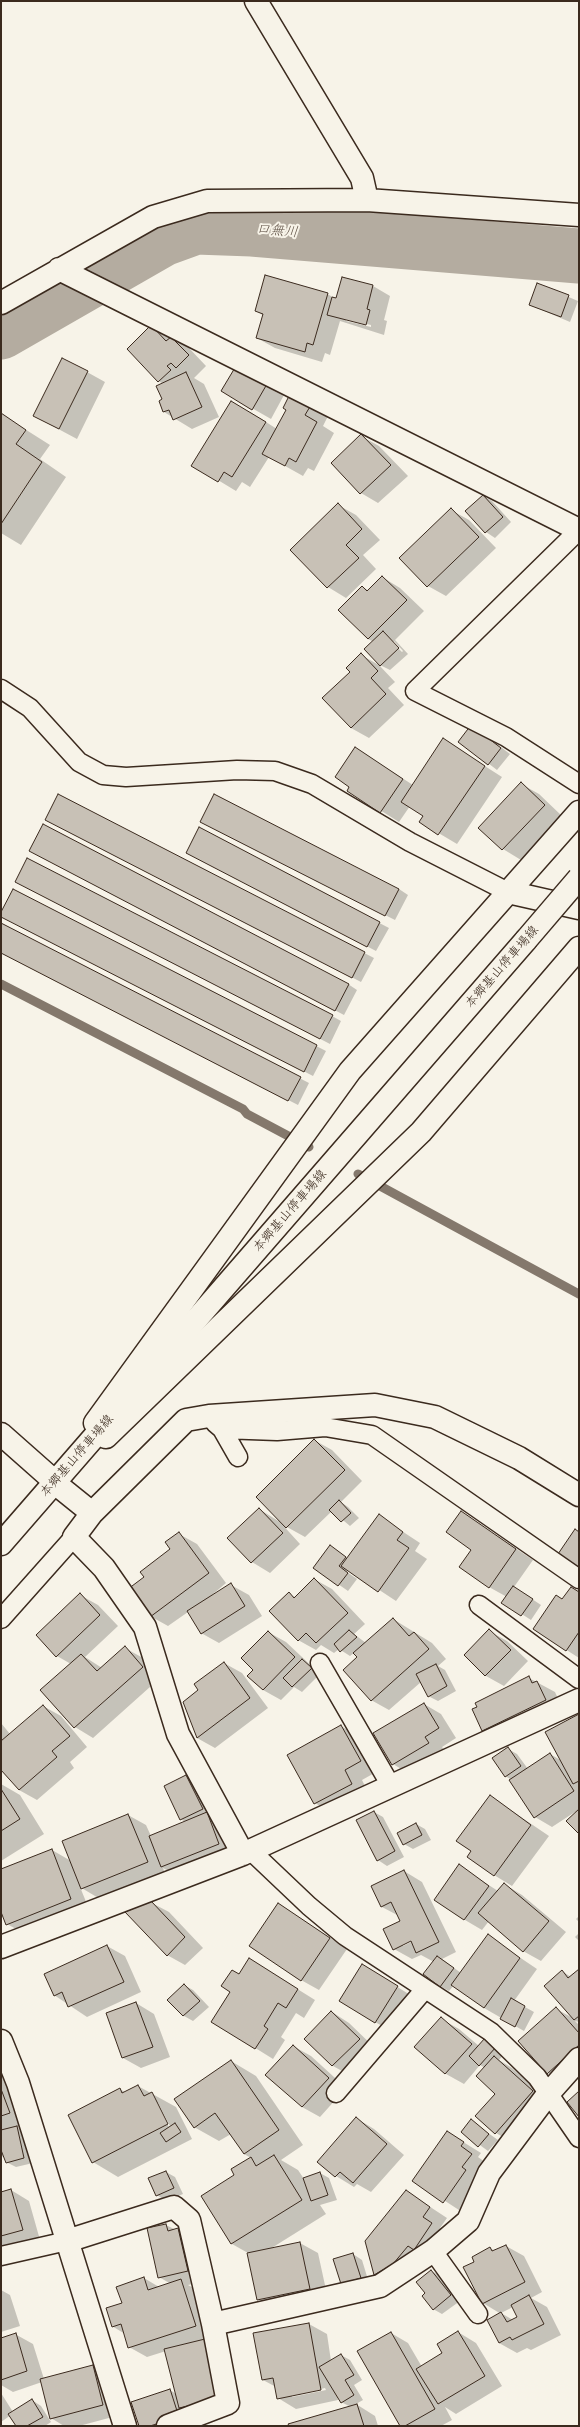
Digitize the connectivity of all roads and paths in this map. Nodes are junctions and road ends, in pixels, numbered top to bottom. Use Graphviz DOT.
graph roads {
  1 [pos="256,1"];
  2 [pos="367,200"];
  3 [pos="579,215"];
  4 [pos="59,269"];
  5 [pos="1,303"];
  6 [pos="579,530"];
  7 [pos="1,689"];
  8 [pos="579,784"];
  9 [pos="579,812"];
  10 [pos="579,878"];
  11 [pos="508,892"];
  12 [pos="579,908"];
  13 [pos="579,948"];
  14 [pos="216,1423"];
  15 [pos="1,1434"];
  16 [pos="238,1457"];
  17 [pos="55,1482"];
  18 [pos="579,1495"];
  19 [pos="39,1500"];
  20 [pos="92,1513"];
  21 [pos="74,1537"];
  22 [pos="1,1544"];
  23 [pos="579,1579"];
  24 [pos="479,1605"];
  25 [pos="1,1619"];
  26 [pos="320,1663"];
  27 [pos="579,1679"];
  28 [pos="579,1700"];
  29 [pos="391,1786"];
  30 [pos="247,1852"];
  31 [pos="1,1947"];
  32 [pos="425,1989"];
  33 [pos="1,2041"];
  34 [pos="579,2059"];
  35 [pos="336,2093"];
  36 [pos="548,2094"];
  37 [pos="579,2138"];
  38 [pos="67,2241"];
  39 [pos="433,2251"];
  40 [pos="1,2256"];
  41 [pos="478,2314"];
  42 [pos="213,2324"];
  43 [pos="125,2426"];
  44 [pos="168,2426"];
  1 -- 2 [label="street"];
  2 -- 3 [label="street"];
  2 -- 4 [label="street"];
  4 -- 5 [label="street"];
  4 -- 6 [label="street"];
  6 -- 8 [label="lane"];
  7 -- 11 [label="lane"];
  9 -- 11 [label="street"];
  10 -- 19 [label="street, 本郷基山停車場線, bridge"];
  11 -- 12 [label="street"];
  11 -- 17 [label="street"];
  13 -- 17 [label="street"];
  14 -- 16 [label="lane"];
  14 -- 18 [label="street"];
  14 -- 20 [label="street"];
  14 -- 23 [label="lane"];
  15 -- 17 [label="street"];
  17 -- 19 [label="street"];
  17 -- 20 [label="street"];
  19 -- 22 [label="street, 本郷基山停車場線"];
  20 -- 21 [label="street"];
  21 -- 25 [label="lane"];
  21 -- 30 [label="street"];
  24 -- 27 [label="lane"];
  26 -- 29 [label="lane"];
  28 -- 29 [label="street"];
  29 -- 30 [label="street"];
  30 -- 31 [label="street"];
  30 -- 32 [label="lane"];
  32 -- 35 [label="lane"];
  32 -- 36 [label="lane"];
  33 -- 38 [label="street"];
  34 -- 36 [label="street"];
  36 -- 37 [label="lane"];
  36 -- 39 [label="street"];
  38 -- 40 [label="lane"];
  38 -- 42 [label="street"];
  38 -- 43 [label="street"];
  39 -- 41 [label="lane"];
  39 -- 42 [label="street"];
  42 -- 44 [label="street"];
}
